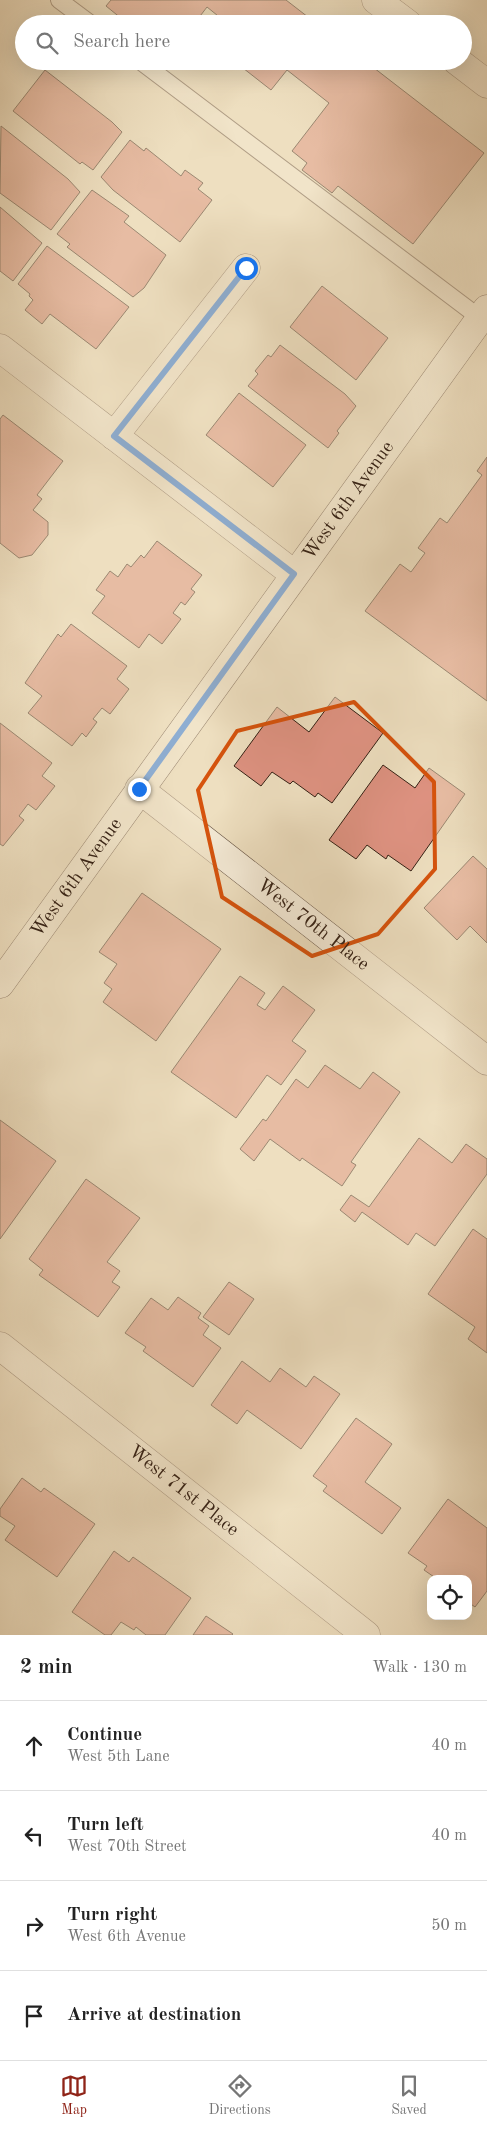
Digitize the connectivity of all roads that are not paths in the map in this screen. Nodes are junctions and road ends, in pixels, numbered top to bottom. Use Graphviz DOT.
graph roads {
  1 [pos="59,0"];
  2 [pos="376,0"];
  3 [pos="79,15"];
  4 [pos="396,15"];
  5 [pos="152,70"];
  6 [pos="469,70"];
  7 [pos="487,84"];
  8 [pos="246,268"];
  9 [pos="484,314"];
  10 [pos="0,348"];
  11 [pos="114,436"];
  12 [pos="294,574"];
  13 [pos="139,789"];
  14 [pos="0,984"];
  15 [pos="487,1061"];
  16 [pos="0,1346"];
  17 [pos="366,1635"];
  1 -- 3 [label="lane"];
  2 -- 4 [label="street"];
  5 -- 9 [label="lane"];
  6 -- 7 [label="street"];
  8 -- 11 [label="street"];
  9 -- 12 [label="street, West 6th Avenue"];
  10 -- 11 [label="street"];
  11 -- 12 [label="street"];
  12 -- 13 [label="street, West 6th Avenue"];
  13 -- 14 [label="street, West 6th Avenue"];
  13 -- 15 [label="street, West 70th Place"];
  16 -- 17 [label="street, West 71st Place"];
}
